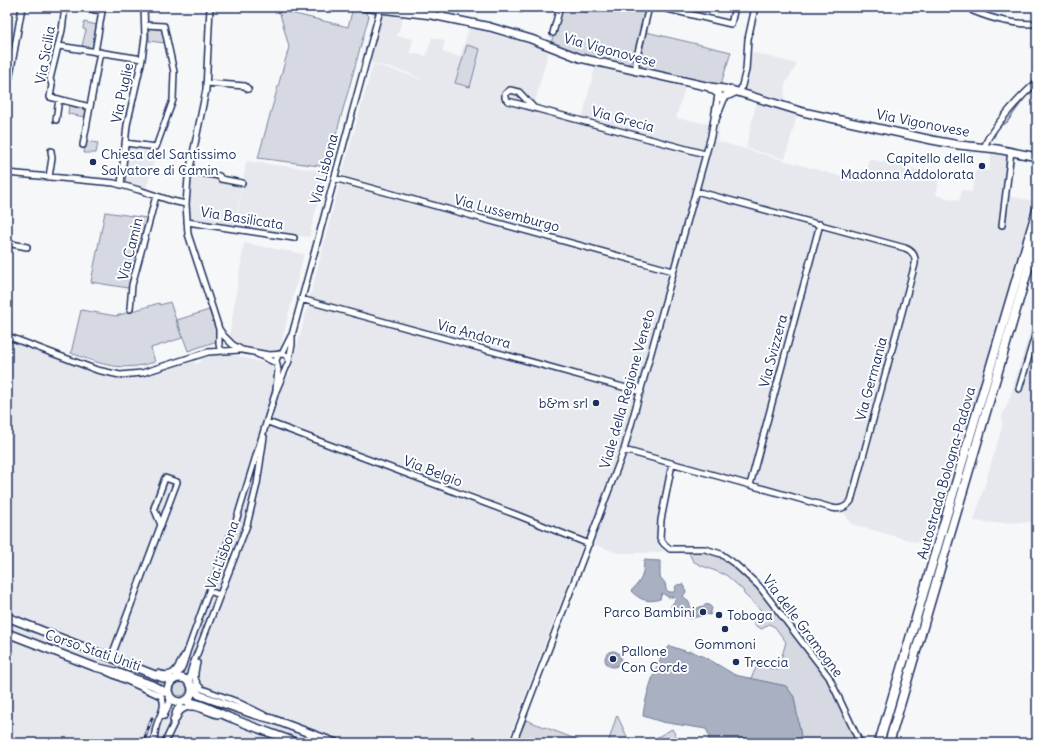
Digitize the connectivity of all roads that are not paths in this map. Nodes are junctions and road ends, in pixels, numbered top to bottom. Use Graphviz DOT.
graph roads {
  1 [pos="22,7"];
  2 [pos="65,7"];
  3 [pos="144,7"];
  4 [pos="210,7"];
  5 [pos="363,7"];
  6 [pos="444,7"];
  7 [pos="560,7"];
  8 [pos="649,7"];
  9 [pos="659,7"];
  10 [pos="735,7"];
  11 [pos="756,7"];
  12 [pos="88,9"];
  13 [pos="380,10"];
  14 [pos="973,12"];
  15 [pos="441,17"];
  16 [pos="1037,24"];
  17 [pos="145,25"];
  18 [pos="553,33"];
  19 [pos="58,46"];
  20 [pos="97,52"];
  21 [pos="142,59"];
  22 [pos="633,71"];
  23 [pos="1037,82"];
  24 [pos="206,84"];
  25 [pos="248,89"];
  26 [pos="7,92"];
  27 [pos="737,92"];
  28 [pos="722,93"];
  29 [pos="59,99"];
  30 [pos="90,107"];
  31 [pos="534,108"];
  32 [pos="56,120"];
  33 [pos="125,143"];
  34 [pos="83,145"];
  35 [pos="984,147"];
  36 [pos="53,151"];
  37 [pos="1011,151"];
  38 [pos="705,154"];
  39 [pos="1037,156"];
  40 [pos="189,171"];
  41 [pos="7,173"];
  42 [pos="49,177"];
  43 [pos="334,178"];
  44 [pos="242,183"];
  45 [pos="121,185"];
  46 [pos="696,191"];
  47 [pos="156,196"];
  48 [pos="186,204"];
  49 [pos="1037,210"];
  50 [pos="187,222"];
  51 [pos="820,224"];
  52 [pos="1002,225"];
  53 [pos="294,238"];
  54 [pos="1037,238"];
  55 [pos="7,243"];
  56 [pos="27,247"];
  57 [pos="673,271"];
  58 [pos="301,299"];
  59 [pos="130,309"];
  60 [pos="219,329"];
  61 [pos="1037,330"];
  62 [pos="292,335"];
  63 [pos="7,336"];
  64 [pos="228,341"];
  65 [pos="219,343"];
  66 [pos="242,350"];
  67 [pos="225,351"];
  68 [pos="208,352"];
  69 [pos="256,353"];
  70 [pos="281,354"];
  71 [pos="288,362"];
  72 [pos="277,364"];
  73 [pos="1019,389"];
  74 [pos="276,391"];
  75 [pos="640,392"];
  76 [pos="268,422"];
  77 [pos="265,430"];
  78 [pos="624,450"];
  79 [pos="672,464"];
  80 [pos="750,484"];
  81 [pos="236,521"];
  82 [pos="161,525"];
  83 [pos="247,525"];
  84 [pos="589,544"];
  85 [pos="209,591"];
  86 [pos="220,595"];
  87 [pos="7,617"];
  88 [pos="7,633"];
  89 [pos="205,634"];
  90 [pos="114,650"];
  91 [pos="187,652"];
  92 [pos="104,655"];
  93 [pos="119,661"];
  94 [pos="96,667"];
  95 [pos="174,679"];
  96 [pos="191,685"];
  97 [pos="169,695"];
  98 [pos="184,701"];
  99 [pos="232,719"];
  100 [pos="272,719"];
  101 [pos="153,742"];
  102 [pos="165,742"];
  103 [pos="298,743"];
  104 [pos="336,743"];
  105 [pos="513,743"];
  106 [pos="860,743"];
  107 [pos="879,743"];
  108 [pos="889,743"];
  1 -- 26 [label="street"];
  2 -- 19 [label="street, Via Sicilia"];
  3 -- 17 [label="street, Via Puglie"];
  4 -- 24 [label="street"];
  5 -- 13 [label="main road, Via Vigonovese"];
  6 -- 15 [label="street"];
  7 -- 18 [label="street"];
  8 -- 22 [label="street"];
  9 -- 10 [label="street"];
  11 -- 27 [label="street"];
  12 -- 20 [label="street"];
  13 -- 15 [label="main road, Via Vigonovese"];
  13 -- 43 [label="street, Via Lisbona"];
  14 -- 16 [label="street"];
  15 -- 22 [label="main road, Via Vigonovese"];
  17 -- 21 [label="street, Via Puglie"];
  17 -- 33 [label="street"];
  19 -- 20 [label="street"];
  19 -- 29 [label="street, Via Sicilia"];
  20 -- 21 [label="street"];
  20 -- 30 [label="street"];
  21 -- 33 [label="street, Via Puglie"];
  22 -- 28 [label="main road, Via Vigonovese"];
  23 -- 35 [label="street"];
  24 -- 25 [label="street"];
  24 -- 40 [label="street"];
  27 -- 28 [label="main road, Via Vigonovese"];
  27 -- 35 [label="main road, Via Vigonovese"];
  28 -- 38 [label="street, Viale della Regione Veneto"];
  29 -- 30 [label="street, Via Sicilia"];
  29 -- 32 [label="street, Via Sicilia"];
  30 -- 34 [label="street"];
  31 -- 31 [label="street, Via Grecia"];
  31 -- 38 [label="street, Via Grecia"];
  33 -- 45 [label="street, Via Puglie"];
  35 -- 37 [label="main road, Via Vigonovese"];
  36 -- 42 [label="street"];
  37 -- 39 [label="main road, Via Vigonovese"];
  37 -- 52 [label="street"];
  38 -- 46 [label="street, Viale della Regione Veneto"];
  40 -- 44 [label="street"];
  40 -- 48 [label="street"];
  41 -- 42 [label="street"];
  42 -- 45 [label="street"];
  43 -- 57 [label="street, Via Lussemburgo"];
  43 -- 58 [label="street, Via Lisbona"];
  45 -- 47 [label="street"];
  46 -- 51 [label="street, Via Germania"];
  46 -- 57 [label="street, Viale della Regione Veneto"];
  47 -- 48 [label="street"];
  47 -- 59 [label="street, Via Camin"];
  48 -- 50 [label="street"];
  49 -- 107 [label="highway, Autostrada Bologna-Padova"];
  50 -- 53 [label="street, Via Basilicata"];
  50 -- 60 [label="street"];
  51 -- 80 [label="street, Via Svizzera"];
  51 -- 80 [label="street, Via Germania"];
  54 -- 108 [label="highway, Autostrada Bologna-Padova"];
  55 -- 56 [label="street"];
  57 -- 75 [label="street, Viale della Regione Veneto"];
  58 -- 62 [label="street, Via Lisbona"];
  58 -- 75 [label="street, Via Andorra"];
  60 -- 64 [label="street"];
  60 -- 65 [label="street"];
  61 -- 73 [label="street"];
  62 -- 70 [label="street, Via Lisbona"];
  62 -- 71 [label="street, Via Lisbona"];
  63 -- 68 [label="street"];
  64 -- 65 [label="street"];
  64 -- 66 [label="street"];
  64 -- 67 [label="street"];
  65 -- 67 [label="street"];
  65 -- 68 [label="street"];
  66 -- 67 [label="street"];
  66 -- 69 [label="street"];
  67 -- 68 [label="street"];
  69 -- 70 [label="street"];
  69 -- 72 [label="street"];
  70 -- 71 [label="street"];
  70 -- 72 [label="street, Via Lisbona"];
  71 -- 72 [label="street"];
  71 -- 74 [label="street, Via Lisbona"];
  72 -- 74 [label="street, Via Lisbona"];
  74 -- 76 [label="street, Via Lisbona"];
  75 -- 78 [label="street, Viale della Regione Veneto"];
  76 -- 77 [label="street, Via Lisbona"];
  76 -- 84 [label="street, Via Belgio"];
  77 -- 81 [label="street, Via Lisbona"];
  77 -- 83 [label="street, Via Lisbona"];
  78 -- 79 [label="street, Via Germania"];
  78 -- 84 [label="street, Viale della Regione Veneto"];
  79 -- 80 [label="street, Via Germania"];
  79 -- 106 [label="street, Via delle Gramogne"];
  81 -- 83 [label="street"];
  81 -- 85 [label="street, Via Lisbona"];
  82 -- 82 [label="street, Corso Stati Uniti"];
  82 -- 90 [label="street, Corso Stati Uniti"];
  83 -- 86 [label="street, Via Lisbona"];
  84 -- 105 [label="street, Viale della Regione Veneto"];
  85 -- 86 [label="street"];
  85 -- 91 [label="street, Via Lisbona"];
  86 -- 89 [label="street, Via Lisbona"];
  87 -- 92 [label="main road, Corso Stati Uniti"];
  88 -- 94 [label="main road, Corso Stati Uniti"];
  89 -- 96 [label="street, Via Lisbona"];
  89 -- 100 [label="street"];
  90 -- 92 [label="street, Corso Stati Uniti"];
  90 -- 93 [label="street, Corso Stati Uniti"];
  91 -- 93 [label="street"];
  91 -- 95 [label="street, Via Lisbona"];
  92 -- 93 [label="main road, Corso Stati Uniti"];
  93 -- 95 [label="main road, Corso Stati Uniti"];
  94 -- 97 [label="main road, Corso Stati Uniti"];
  94 -- 101 [label="street"];
  95 -- 96 [label="main road"];
  95 -- 97 [label="main road"];
  96 -- 98 [label="main road"];
  96 -- 100 [label="main road"];
  97 -- 98 [label="main road"];
  97 -- 101 [label="street"];
  98 -- 99 [label="main road"];
  98 -- 102 [label="street"];
  99 -- 102 [label="street"];
  99 -- 103 [label="main road"];
  100 -- 104 [label="main road"];
}
